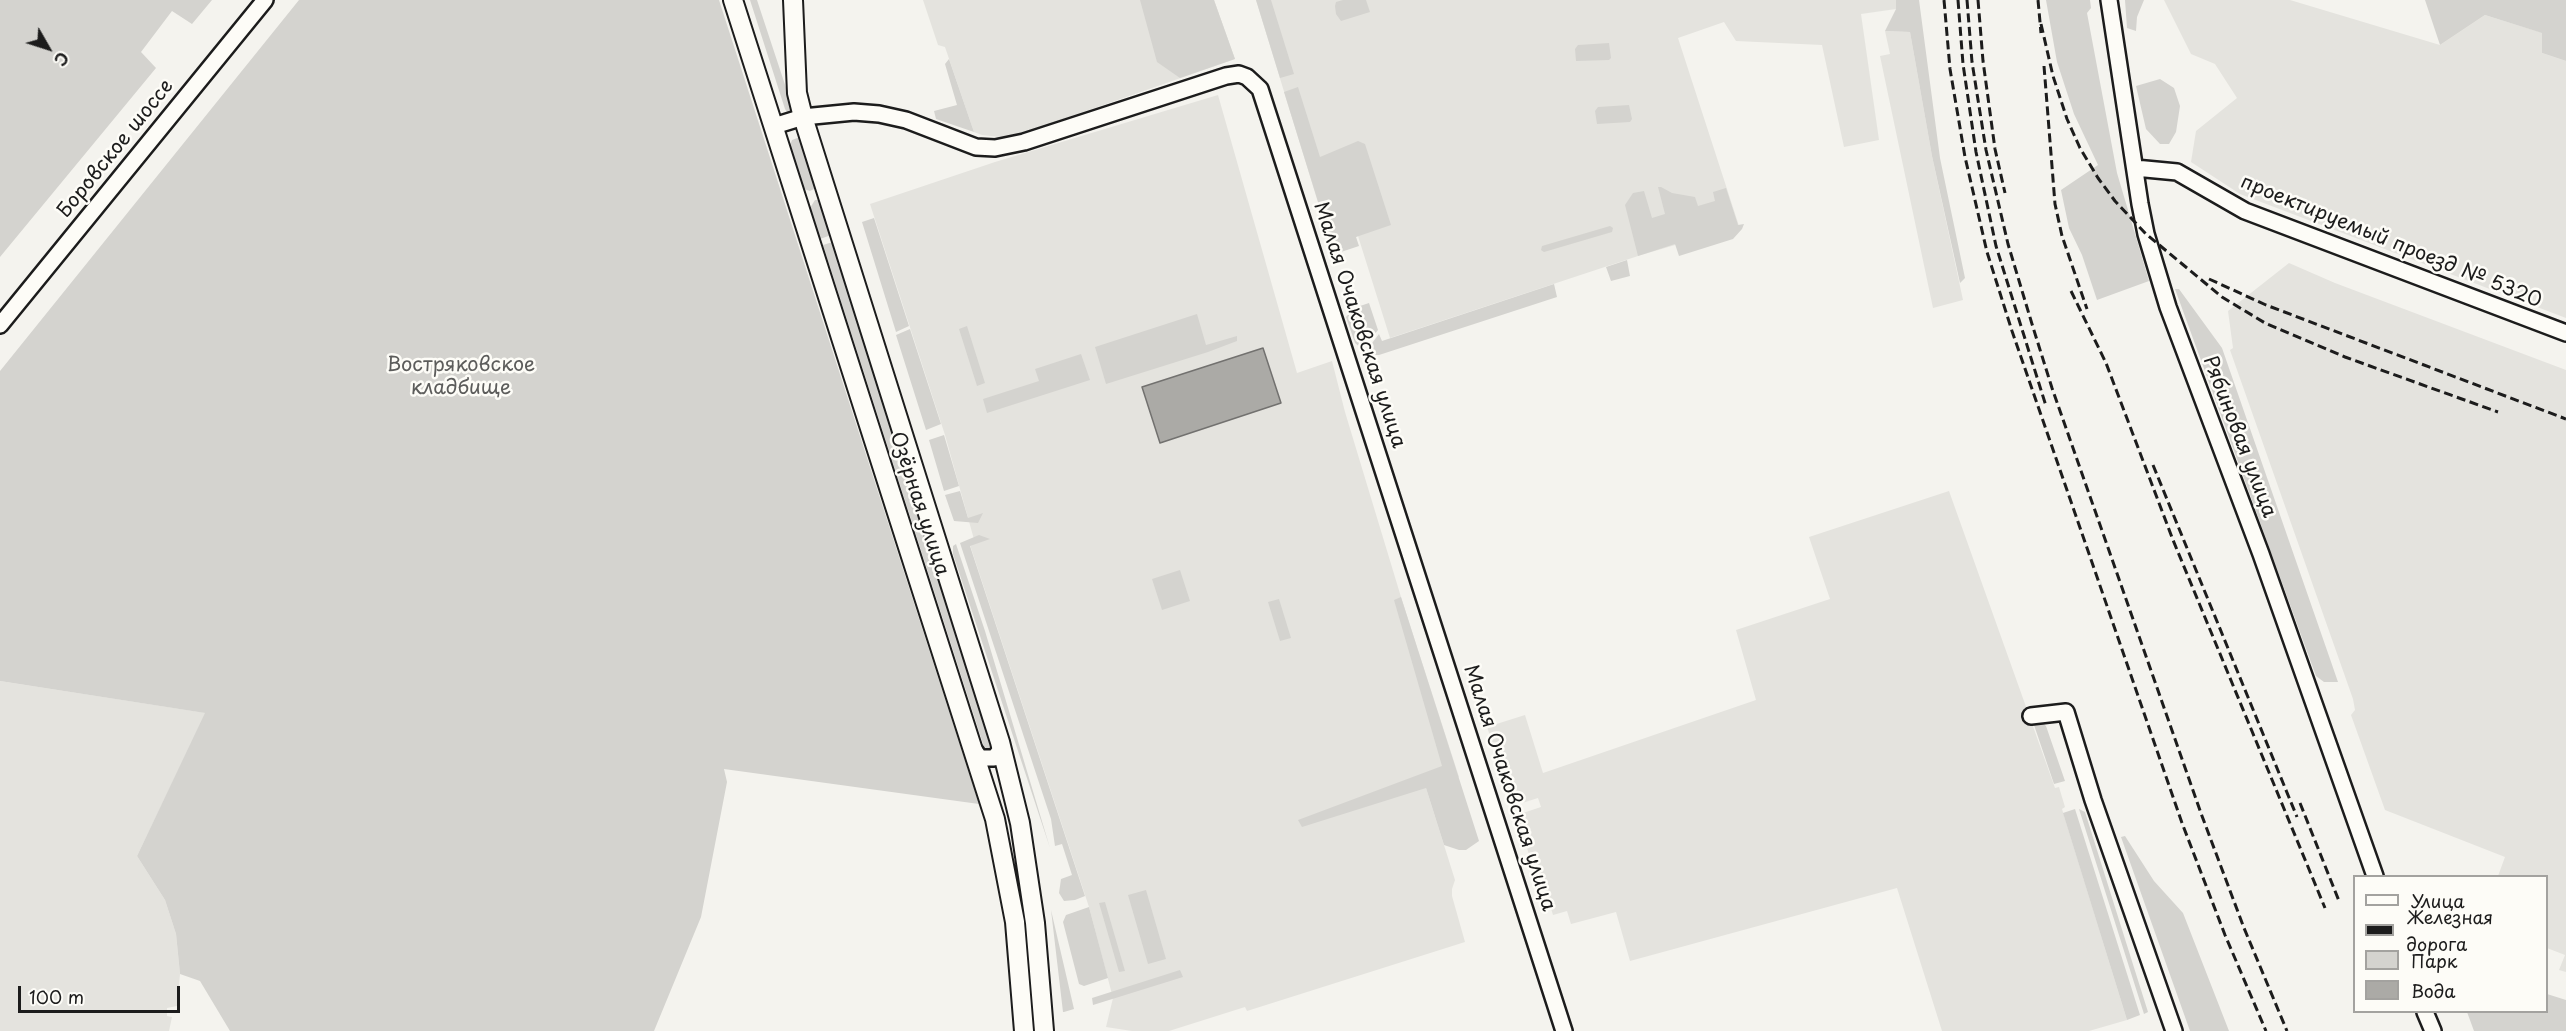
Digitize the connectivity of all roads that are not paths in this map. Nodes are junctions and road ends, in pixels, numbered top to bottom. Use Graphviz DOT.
graph roads {
  1 [pos="265,0"];
  2 [pos="733,0"];
  3 [pos="793,0"];
  4 [pos="2109,0"];
  5 [pos="803,117"];
  6 [pos="774,126"];
  7 [pos="2135,168"];
  8 [pos="0,325"];
  9 [pos="2566,333"];
  10 [pos="2031,716"];
  11 [pos="1000,742"];
  12 [pos="975,750"];
  13 [pos="1008,777"];
  14 [pos="984,783"];
  15 [pos="2375,875"];
  16 [pos="2427,1013"];
  17 [pos="1024,1031"];
  18 [pos="1044,1031"];
  19 [pos="1564,1031"];
  20 [pos="2174,1031"];
  21 [pos="2433,1031"];
  1 -- 8 [label="street, Боровское шоссе"];
  2 -- 6 [label="main road, Озёрная улица"];
  3 -- 5 [label="main road, Озёрная улица"];
  4 -- 7 [label="street, Рябиновая улица"];
  5 -- 6 [label="street, Малая Очаковская улица"];
  5 -- 11 [label="main road, Озёрная улица"];
  5 -- 19 [label="street, Малая Очаковская улица"];
  6 -- 12 [label="main road, Озёрная улица"];
  7 -- 9 [label="street, проектируемый проезд № 5320"];
  7 -- 15 [label="street, Рябиновая улица"];
  10 -- 20 [label="street"];
  11 -- 12 [label="street"];
  11 -- 13 [label="main road, Озёрная улица"];
  12 -- 14 [label="main road, Озёрная улица"];
  13 -- 14 [label="street"];
  13 -- 18 [label="main road, Озёрная улица"];
  14 -- 17 [label="main road, Озёрная улица"];
  16 -- 21 [label="street"];
}
